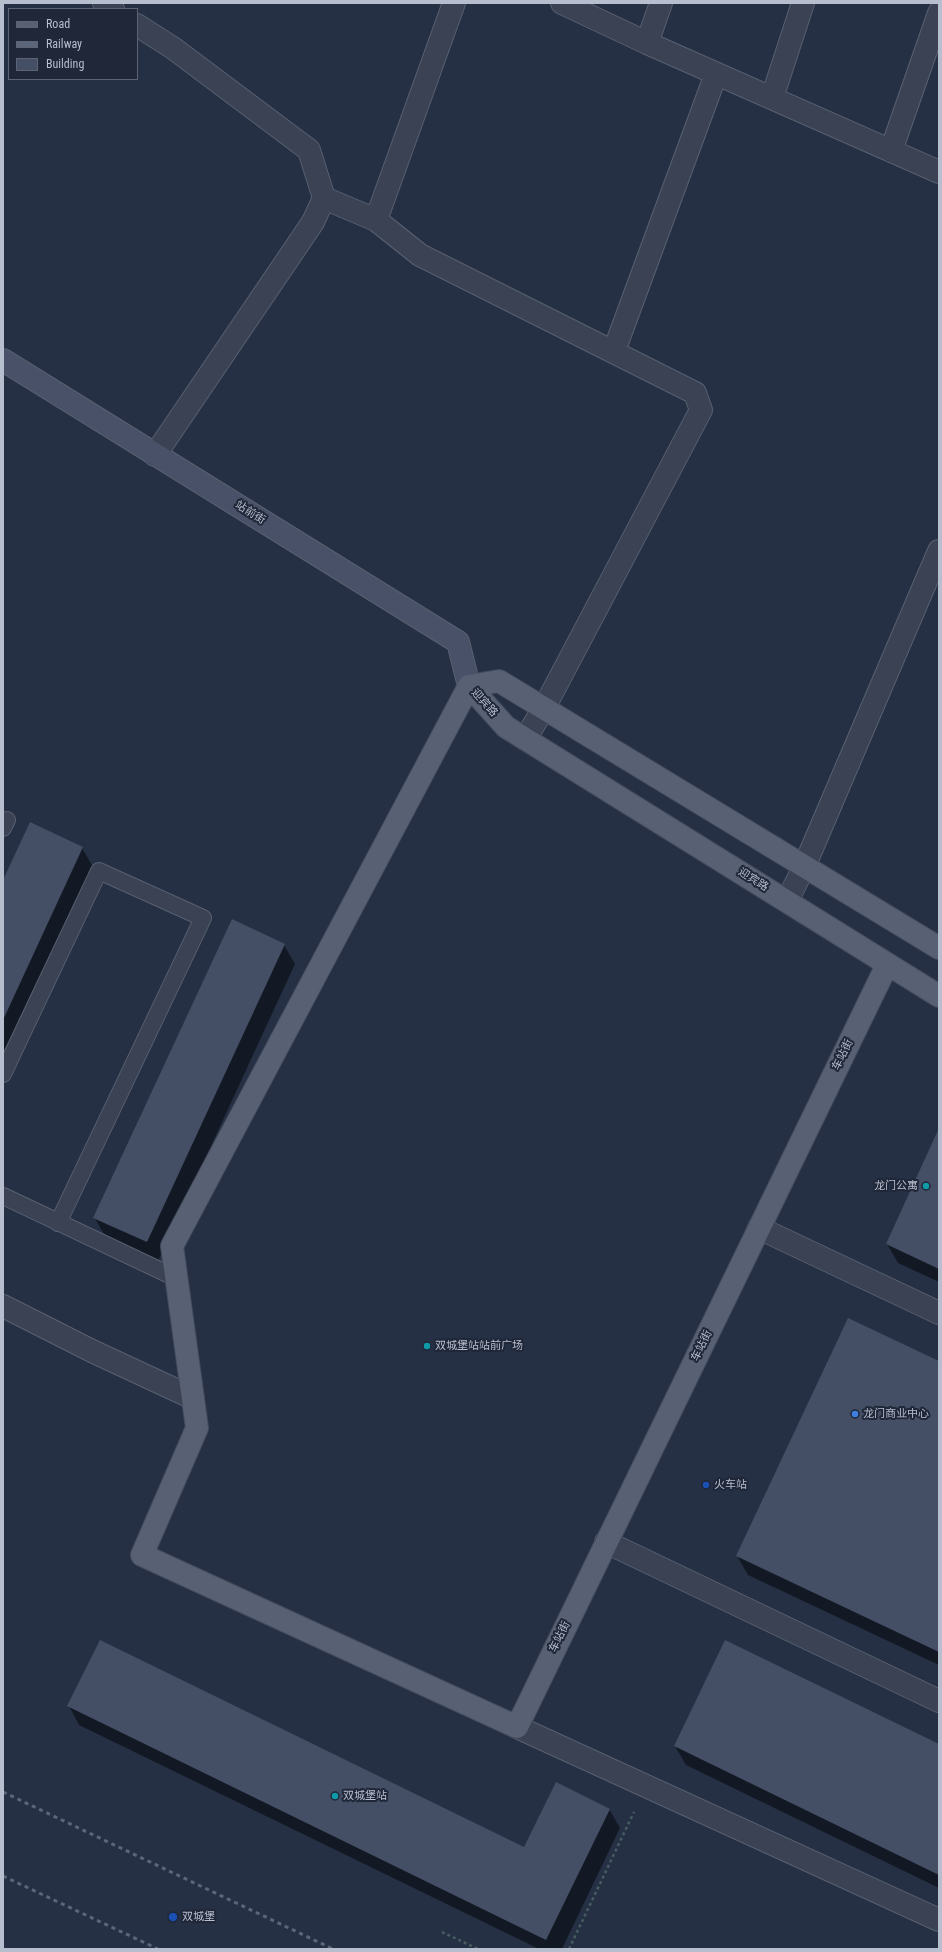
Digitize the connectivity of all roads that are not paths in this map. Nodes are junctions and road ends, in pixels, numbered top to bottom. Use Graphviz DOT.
graph roads {
  1 [pos="454,3"];
  2 [pos="562,3"];
  3 [pos="661,3"];
  4 [pos="803,3"];
  5 [pos="939,13"];
  6 [pos="138,26"];
  7 [pos="647,43"];
  8 [pos="716,74"];
  9 [pos="772,98"];
  10 [pos="891,151"];
  11 [pos="939,172"];
  12 [pos="324,198"];
  13 [pos="376,220"];
  14 [pos="614,352"];
  15 [pos="3,360"];
  16 [pos="155,455"];
  17 [pos="939,551"];
  18 [pos="469,686"];
  19 [pos="544,708"];
  20 [pos="525,739"];
  21 [pos="804,866"];
  22 [pos="787,901"];
  23 [pos="939,948"];
  24 [pos="887,965"];
  25 [pos="939,996"];
  26 [pos="3,1074"];
  27 [pos="3,1196"];
  28 [pos="58,1222"];
  29 [pos="759,1228"];
  30 [pos="176,1278"];
  31 [pos="3,1306"];
  32 [pos="939,1314"];
  33 [pos="193,1398"];
  34 [pos="606,1542"];
  35 [pos="939,1700"];
  36 [pos="517,1727"];
  37 [pos="939,1920"];
  1 -- 13 [label="street"];
  2 -- 7 [label="street"];
  3 -- 7 [label="street"];
  4 -- 9 [label="street"];
  5 -- 10 [label="street"];
  6 -- 12 [label="street"];
  7 -- 8 [label="street"];
  8 -- 9 [label="street"];
  8 -- 14 [label="street"];
  9 -- 10 [label="street"];
  10 -- 11 [label="street"];
  12 -- 13 [label="street"];
  12 -- 16 [label="street"];
  13 -- 14 [label="street"];
  14 -- 19 [label="street"];
  15 -- 16 [label="street, 站前街"];
  16 -- 18 [label="street, 站前街"];
  17 -- 21 [label="street"];
  18 -- 19 [label="main road, 迎宾路"];
  18 -- 20 [label="main road, 迎宾路"];
  18 -- 30 [label="main road"];
  19 -- 20 [label="street"];
  19 -- 21 [label="main road, 迎宾路"];
  20 -- 22 [label="main road, 迎宾路"];
  21 -- 22 [label="street"];
  21 -- 23 [label="main road, 迎宾路"];
  22 -- 24 [label="main road, 迎宾路"];
  24 -- 25 [label="main road, 迎宾路"];
  24 -- 29 [label="main road, 车站街"];
  26 -- 28 [label="lane"];
  27 -- 28 [label="lane"];
  28 -- 30 [label="lane"];
  29 -- 32 [label="street"];
  29 -- 34 [label="main road, 车站街"];
  30 -- 33 [label="main road"];
  31 -- 33 [label="street"];
  33 -- 36 [label="main road"];
  34 -- 35 [label="street"];
  34 -- 36 [label="main road, 车站街"];
  36 -- 37 [label="street"];
}
